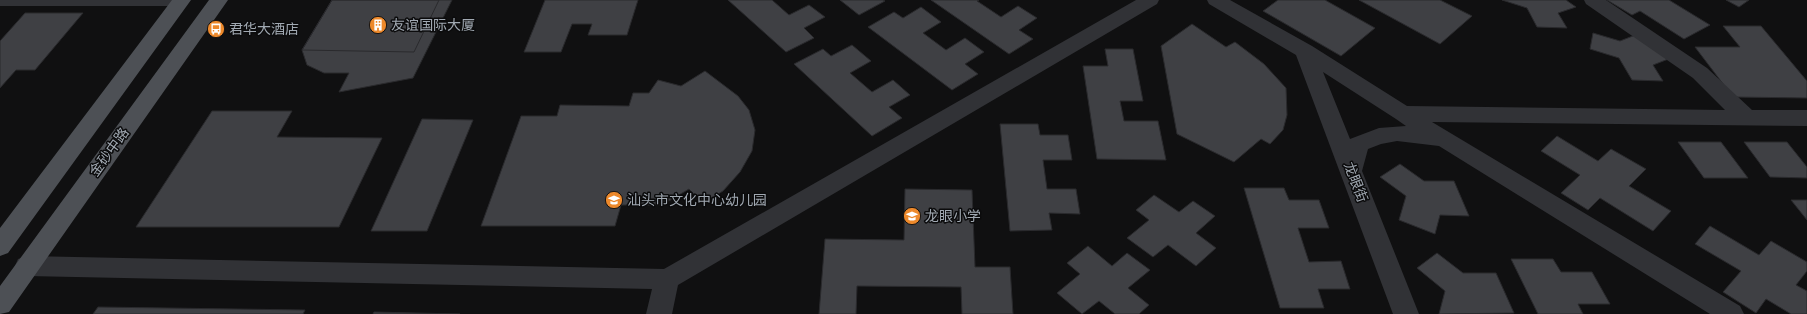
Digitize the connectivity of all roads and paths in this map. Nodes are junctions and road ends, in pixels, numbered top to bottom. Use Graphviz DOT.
graph roads {
  1 [pos="219,0"];
  2 [pos="1150,0"];
  3 [pos="1216,0"];
  4 [pos="1593,0"];
  5 [pos="182,1"];
  6 [pos="0,2"];
  7 [pos="1305,51"];
  8 [pos="1403,114"];
  9 [pos="1746,117"];
  10 [pos="1807,118"];
  11 [pos="1450,142"];
  12 [pos="1352,170"];
  13 [pos="0,246"];
  14 [pos="27,266"];
  15 [pos="667,279"];
  16 [pos="0,305"];
  17 [pos="659,314"];
  18 [pos="1406,314"];
  19 [pos="1731,314"];
  1 -- 14 [label="main road, 金砂中路"];
  2 -- 15 [label="street"];
  3 -- 7 [label="street"];
  4 -- 9 [label="street"];
  5 -- 6 [label="lane"];
  5 -- 13 [label="main road"];
  7 -- 8 [label="street"];
  7 -- 12 [label="street, 龙眼街"];
  8 -- 9 [label="street"];
  8 -- 11 [label="street"];
  9 -- 10 [label="street"];
  11 -- 12 [label="street"];
  11 -- 19 [label="street"];
  12 -- 18 [label="street, 龙眼街"];
  14 -- 15 [label="street"];
  14 -- 16 [label="main road, 金砂中路"];
  15 -- 17 [label="street"];
}
